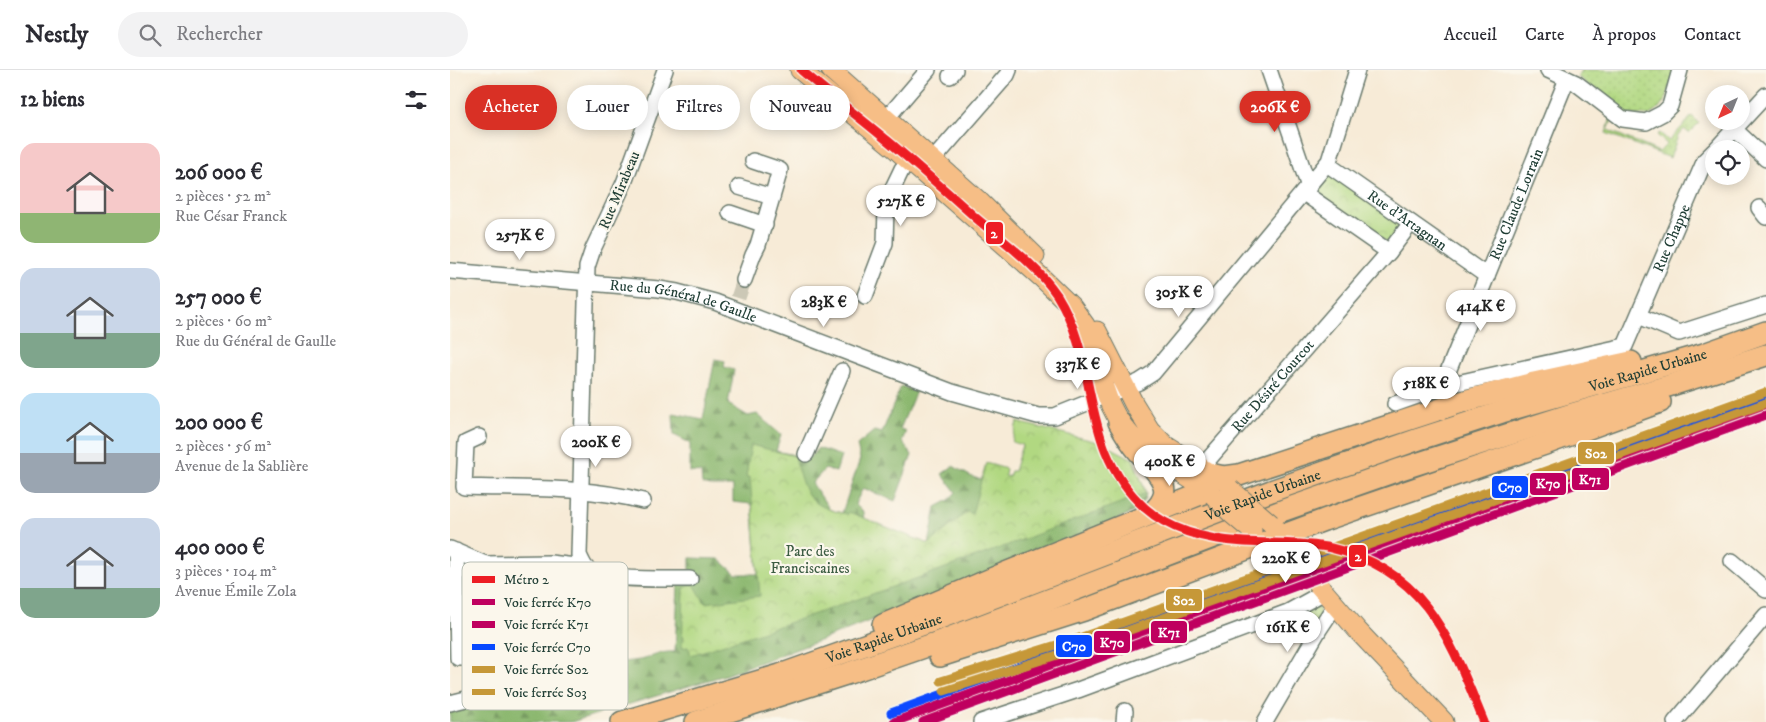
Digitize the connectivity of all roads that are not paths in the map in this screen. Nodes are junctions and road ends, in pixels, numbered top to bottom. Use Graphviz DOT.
graph roads {
  1 [pos="665,70"];
  2 [pos="800,70"];
  3 [pos="831,70"];
  4 [pos="928,70"];
  5 [pos="1009,70"];
  6 [pos="1269,70"];
  7 [pos="1357,70"];
  8 [pos="1548,70"];
  9 [pos="1680,70"];
  10 [pos="1567,80"];
  11 [pos="1766,95"];
  12 [pos="1750,112"];
  13 [pos="886,118"];
  14 [pos="1733,130"];
  15 [pos="1735,130"];
  16 [pos="1723,140"];
  17 [pos="921,156"];
  18 [pos="1766,159"];
  19 [pos="753,161"];
  20 [pos="1327,164"];
  21 [pos="1705,167"];
  22 [pos="739,186"];
  23 [pos="1307,190"];
  24 [pos="772,197"];
  25 [pos="730,213"];
  26 [pos="1411,223"];
  27 [pos="765,225"];
  28 [pos="1389,252"];
  29 [pos="450,271"];
  30 [pos="1487,276"];
  31 [pos="744,280"];
  32 [pos="587,282"];
  33 [pos="864,296"];
  34 [pos="1766,305"];
  35 [pos="1639,316"];
  36 [pos="1766,332"];
  37 [pos="1741,342"];
  38 [pos="1766,355"];
  39 [pos="845,363"];
  40 [pos="1737,365"];
  41 [pos="1448,386"];
  42 [pos="1125,387"];
  43 [pos="1106,395"];
  44 [pos="1395,404"];
  45 [pos="1119,422"];
  46 [pos="478,437"];
  47 [pos="806,454"];
  48 [pos="1216,483"];
  49 [pos="581,491"];
  50 [pos="643,501"];
  51 [pos="1150,514"];
  52 [pos="1265,532"];
  53 [pos="453,550"];
  54 [pos="1732,561"];
  55 [pos="480,562"];
  56 [pos="582,562"];
  57 [pos="628,577"];
  58 [pos="690,579"];
  59 [pos="453,580"];
  60 [pos="1317,589"];
  61 [pos="1766,590"];
  62 [pos="1336,608"];
  63 [pos="1766,615"];
  64 [pos="462,658"];
  65 [pos="849,673"];
  66 [pos="780,675"];
  67 [pos="622,722"];
  68 [pos="696,722"];
  69 [pos="981,722"];
  70 [pos="1265,722"];
  71 [pos="1444,722"];
  72 [pos="1675,722"];
  1 -- 32 [label="street, Rue Mirabeau"];
  2 -- 17 [label="main road"];
  3 -- 13 [label="main road"];
  4 -- 13 [label="street"];
  5 -- 17 [label="street"];
  6 -- 23 [label="street"];
  7 -- 20 [label="street, Rue du Général de Gaulle"];
  8 -- 10 [label="street"];
  9 -- 10 [label="street"];
  10 -- 30 [label="street, Rue Claude Lorrain"];
  11 -- 12 [label="street, Rue Chappe"];
  13 -- 17 [label="main road"];
  14 -- 16 [label="street, Rue Chappe"];
  15 -- 18 [label="street"];
  17 -- 33 [label="street"];
  17 -- 42 [label="main road"];
  17 -- 43 [label="main road"];
  19 -- 24 [label="street"];
  20 -- 23 [label="street, Rue du Général de Gaulle"];
  20 -- 26 [label="street, Rue d'Artagnan"];
  21 -- 35 [label="street, Rue Chappe"];
  22 -- 24 [label="street"];
  23 -- 28 [label="street"];
  23 -- 42 [label="street, Rue du Général de Gaulle"];
  24 -- 27 [label="street"];
  25 -- 27 [label="street"];
  26 -- 28 [label="street, Rue Désiré Courcot"];
  26 -- 30 [label="street, Rue d'Artagnan"];
  27 -- 31 [label="street"];
  28 -- 48 [label="street, Rue Désiré Courcot"];
  29 -- 32 [label="street, Rue du Général de Gaulle"];
  30 -- 41 [label="street, Rue Claude Lorrain"];
  32 -- 39 [label="street, Rue du Général de Gaulle"];
  32 -- 49 [label="street, Rue Mirabeau"];
  34 -- 35 [label="street"];
  35 -- 41 [label="street, Rue Chappe"];
  36 -- 37 [label="highway, Voie Rapide Urbaine"];
  37 -- 48 [label="highway"];
  37 -- 66 [label="highway, Voie Rapide Urbaine"];
  38 -- 40 [label="highway, Voie Rapide Urbaine"];
  39 -- 43 [label="street, Rue du Général de Gaulle"];
  39 -- 47 [label="street"];
  40 -- 52 [label="highway"];
  40 -- 65 [label="highway, Voie Rapide Urbaine"];
  41 -- 44 [label="street"];
  42 -- 43 [label="street, Rue du Général de Gaulle"];
  42 -- 48 [label="main road"];
  43 -- 45 [label="main road"];
  45 -- 48 [label="main road"];
  45 -- 51 [label="highway"];
  46 -- 49 [label="street"];
  48 -- 51 [label="highway"];
  48 -- 52 [label="main road, bridge"];
  49 -- 50 [label="street"];
  49 -- 56 [label="street, Rue Mirabeau"];
  51 -- 66 [label="highway"];
  52 -- 60 [label="main road"];
  52 -- 65 [label="highway"];
  53 -- 55 [label="street"];
  53 -- 59 [label="street"];
  54 -- 61 [label="street"];
  57 -- 58 [label="street"];
  59 -- 64 [label="street"];
  60 -- 62 [label="main road"];
  60 -- 69 [label="street"];
  62 -- 70 [label="street"];
  62 -- 71 [label="main road"];
  63 -- 72 [label="street"];
  65 -- 68 [label="highway, Voie Rapide Urbaine"];
  66 -- 67 [label="highway, Voie Rapide Urbaine"];
}
